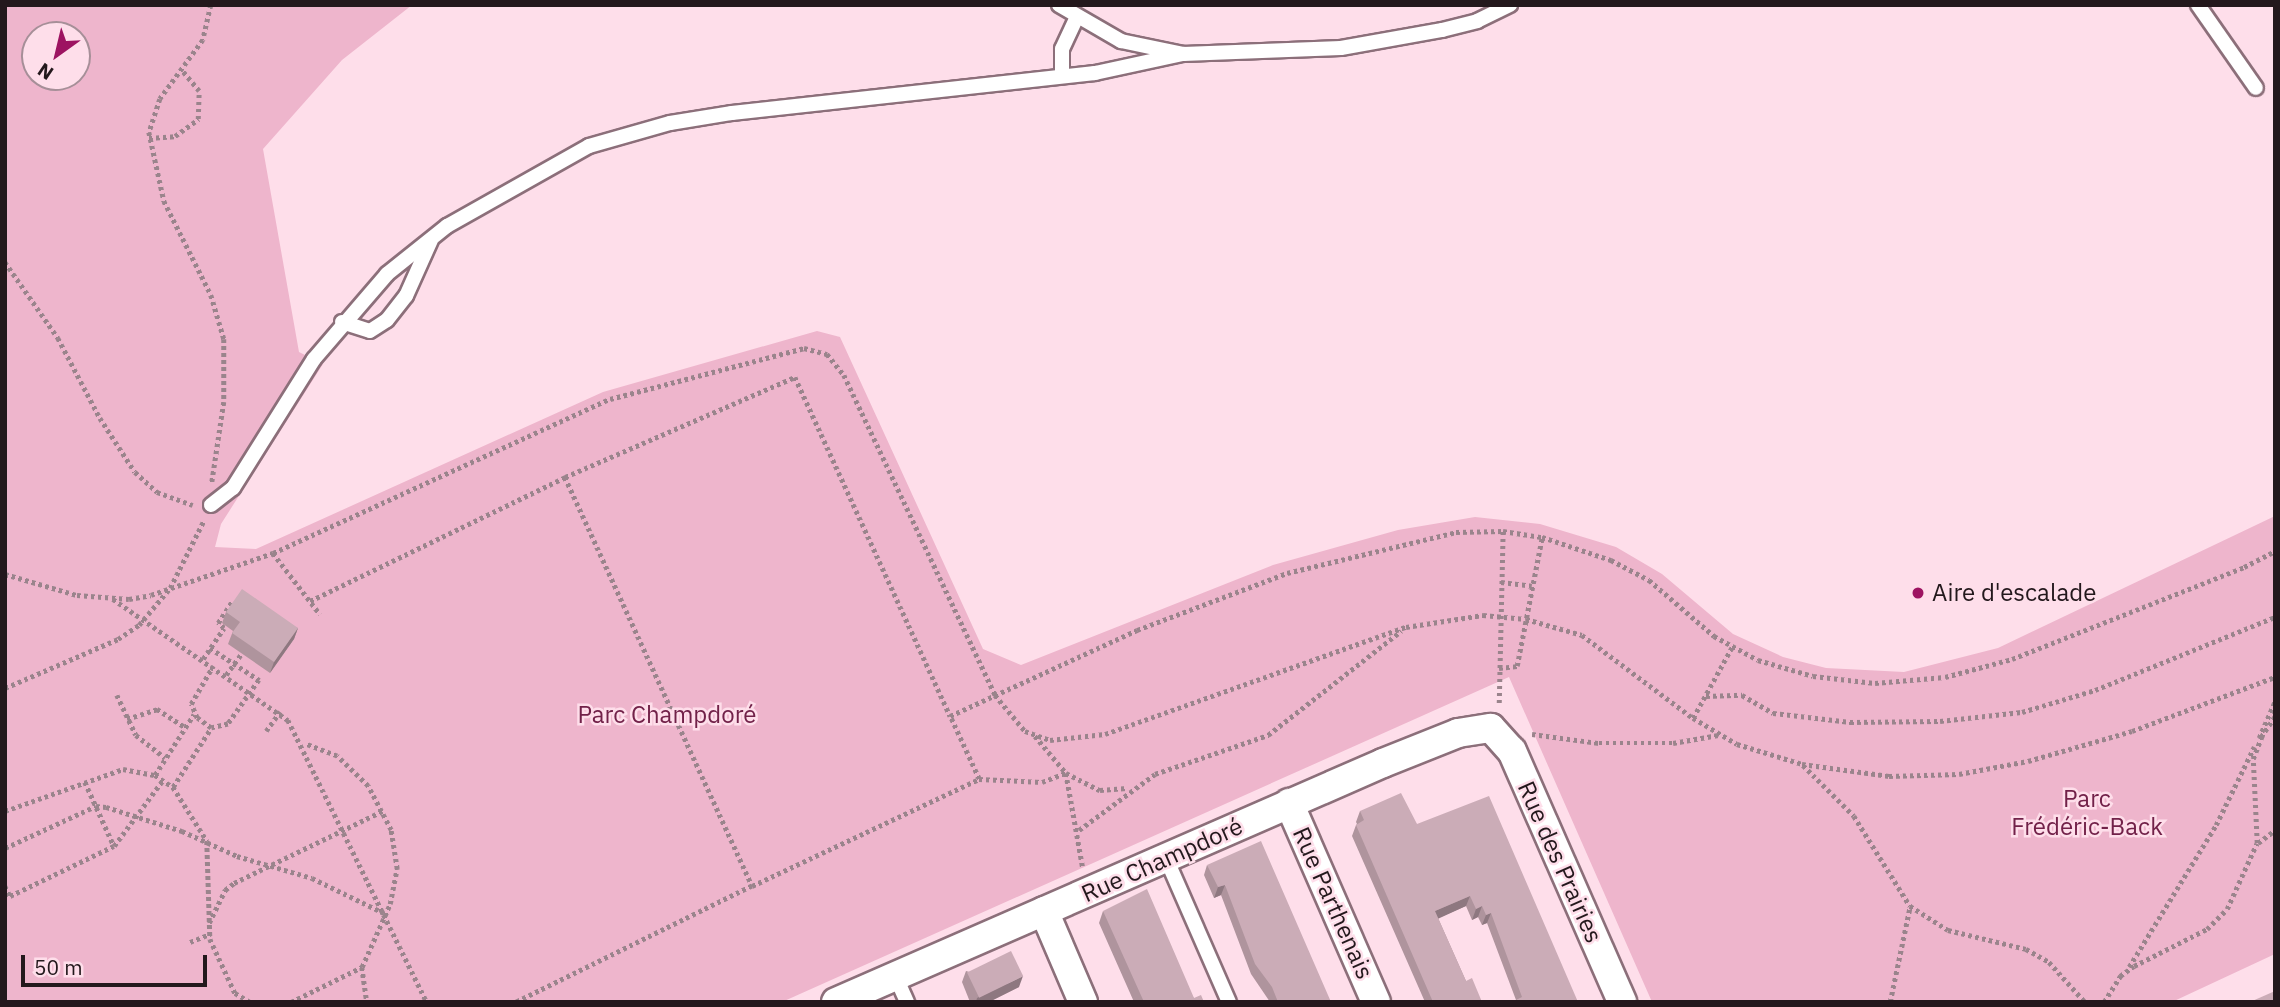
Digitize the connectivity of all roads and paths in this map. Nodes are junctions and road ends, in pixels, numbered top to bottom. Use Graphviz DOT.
graph roads {
  1 [pos="211,5"];
  2 [pos="1059,5"];
  3 [pos="1510,5"];
  4 [pos="2199,5"];
  5 [pos="1077,17"];
  6 [pos="1183,54"];
  7 [pos="182,71"];
  8 [pos="1062,76"];
  9 [pos="2256,88"];
  10 [pos="149,138"];
  11 [pos="432,238"];
  12 [pos="5,262"];
  13 [pos="342,322"];
  14 [pos="565,477"];
  15 [pos="211,505"];
  16 [pos="1503,531"];
  17 [pos="1542,537"];
  18 [pos="2275,551"];
  19 [pos="273,553"];
  20 [pos="5,574"];
  21 [pos="1500,582"];
  22 [pos="1532,586"];
  23 [pos="170,588"];
  24 [pos="110,598"];
  25 [pos="233,600"];
  26 [pos="310,601"];
  27 [pos="320,614"];
  28 [pos="1500,617"];
  29 [pos="2275,617"];
  30 [pos="1526,619"];
  31 [pos="143,620"];
  32 [pos="1406,627"];
  33 [pos="1732,647"];
  34 [pos="210,648"];
  35 [pos="242,653"];
  36 [pos="202,659"];
  37 [pos="234,664"];
  38 [pos="213,666"];
  39 [pos="1499,668"];
  40 [pos="226,676"];
  41 [pos="2275,677"];
  42 [pos="5,688"];
  43 [pos="251,692"];
  44 [pos="117,695"];
  45 [pos="995,695"];
  46 [pos="1706,696"];
  47 [pos="2275,701"];
  48 [pos="279,712"];
  49 [pos="194,714"];
  50 [pos="950,716"];
  51 [pos="1495,716"];
  52 [pos="2275,716"];
  53 [pos="1693,718"];
  54 [pos="127,719"];
  55 [pos="185,727"];
  56 [pos="211,728"];
  57 [pos="266,731"];
  58 [pos="1035,735"];
  59 [pos="1719,735"];
  60 [pos="2260,737"];
  61 [pos="304,744"];
  62 [pos="165,758"];
  63 [pos="1802,764"];
  64 [pos="1066,773"];
  65 [pos="155,775"];
  66 [pos="979,779"];
  67 [pos="163,780"];
  68 [pos="85,782"];
  69 [pos="173,787"];
  70 [pos="1132,788"];
  71 [pos="1289,803"];
  72 [pos="96,806"];
  73 [pos="5,811"];
  74 [pos="382,811"];
  75 [pos="139,815"];
  76 [pos="105,826"];
  77 [pos="99,828"];
  78 [pos="344,829"];
  79 [pos="1079,830"];
  80 [pos="2275,830"];
  81 [pos="207,841"];
  82 [pos="2257,843"];
  83 [pos="114,846"];
  84 [pos="5,848"];
  85 [pos="1166,858"];
  86 [pos="270,865"];
  87 [pos="5,886"];
  88 [pos="752,886"];
  89 [pos="1086,893"];
  90 [pos="1910,906"];
  91 [pos="1044,911"];
  92 [pos="385,913"];
  93 [pos="209,924"];
  94 [pos="210,934"];
  95 [pos="190,942"];
  96 [pos="362,967"];
  97 [pos="2124,974"];
  98 [pos="895,975"];
  99 [pos="235,993"];
  100 [pos="235,1002"];
  101 [pos="250,1002"];
  102 [pos="291,1002"];
  103 [pos="368,1002"];
  104 [pos="427,1002"];
  105 [pos="516,1002"];
  106 [pos="836,1002"];
  107 [pos="907,1002"];
  108 [pos="1083,1002"];
  109 [pos="1229,1002"];
  110 [pos="1376,1002"];
  111 [pos="1622,1002"];
  112 [pos="1890,1002"];
  113 [pos="2085,1002"];
  114 [pos="2104,1002"];
  1 -- 7 [label="path"];
  2 -- 5 [label="lane"];
  3 -- 6 [label="lane"];
  4 -- 9 [label="lane"];
  5 -- 6 [label="lane"];
  5 -- 8 [label="lane"];
  6 -- 8 [label="lane"];
  7 -- 10 [label="path"];
  7 -- 10 [label="path"];
  8 -- 11 [label="lane"];
  10 -- 15 [label="path"];
  11 -- 13 [label="lane"];
  11 -- 13 [label="lane"];
  12 -- 15 [label="path"];
  13 -- 15 [label="lane"];
  14 -- 26 [label="path"];
  14 -- 50 [label="path"];
  14 -- 88 [label="path"];
  15 -- 23 [label="path"];
  16 -- 17 [label="path"];
  16 -- 21 [label="path"];
  16 -- 45 [label="path"];
  17 -- 22 [label="path"];
  17 -- 33 [label="path"];
  18 -- 33 [label="path"];
  19 -- 23 [label="path"];
  19 -- 26 [label="path"];
  19 -- 45 [label="path"];
  20 -- 24 [label="path"];
  21 -- 22 [label="path"];
  21 -- 28 [label="path"];
  22 -- 30 [label="path"];
  23 -- 24 [label="path"];
  23 -- 31 [label="path"];
  24 -- 31 [label="path"];
  25 -- 34 [label="path"];
  26 -- 27 [label="path"];
  28 -- 30 [label="path"];
  28 -- 32 [label="path"];
  28 -- 39 [label="path"];
  29 -- 46 [label="path"];
  30 -- 39 [label="path"];
  30 -- 53 [label="path"];
  31 -- 36 [label="path"];
  31 -- 42 [label="path"];
  32 -- 58 [label="path"];
  32 -- 70 [label="path"];
  33 -- 46 [label="path"];
  34 -- 36 [label="path"];
  34 -- 37 [label="path"];
  35 -- 37 [label="path"];
  36 -- 38 [label="path"];
  37 -- 40 [label="path"];
  37 -- 43 [label="path"];
  38 -- 40 [label="path"];
  38 -- 49 [label="path"];
  39 -- 51 [label="path"];
  40 -- 43 [label="path"];
  41 -- 63 [label="path"];
  43 -- 48 [label="path"];
  43 -- 56 [label="path"];
  44 -- 54 [label="path"];
  45 -- 50 [label="path"];
  45 -- 58 [label="path"];
  46 -- 53 [label="path"];
  47 -- 60 [label="path"];
  48 -- 57 [label="path"];
  48 -- 61 [label="path"];
  49 -- 55 [label="path"];
  49 -- 56 [label="path"];
  50 -- 66 [label="path"];
  51 -- 59 [label="path"];
  51 -- 71 [label="street, Rue Champdoré"];
  51 -- 111 [label="street, Rue des Prairies"];
  52 -- 60 [label="path"];
  53 -- 59 [label="path"];
  54 -- 55 [label="path"];
  54 -- 62 [label="path"];
  55 -- 62 [label="path"];
  56 -- 69 [label="path"];
  58 -- 64 [label="path"];
  59 -- 63 [label="path"];
  60 -- 82 [label="path"];
  60 -- 97 [label="path"];
  61 -- 74 [label="path"];
  61 -- 78 [label="path"];
  62 -- 65 [label="path"];
  63 -- 90 [label="path"];
  64 -- 66 [label="path"];
  64 -- 70 [label="path"];
  64 -- 79 [label="path"];
  65 -- 67 [label="path"];
  65 -- 68 [label="path"];
  66 -- 88 [label="path"];
  67 -- 69 [label="path"];
  67 -- 75 [label="path"];
  68 -- 72 [label="path"];
  68 -- 73 [label="path"];
  69 -- 81 [label="path"];
  70 -- 79 [label="path"];
  71 -- 85 [label="street, Rue Champdoré"];
  71 -- 110 [label="street, Rue Parthenais"];
  72 -- 75 [label="path"];
  72 -- 76 [label="path"];
  72 -- 84 [label="path"];
  74 -- 78 [label="path"];
  74 -- 92 [label="path"];
  75 -- 81 [label="path"];
  75 -- 83 [label="path"];
  76 -- 77 [label="path"];
  76 -- 83 [label="path"];
  78 -- 86 [label="path"];
  78 -- 92 [label="path"];
  79 -- 89 [label="path"];
  80 -- 82 [label="path"];
  81 -- 86 [label="path"];
  81 -- 93 [label="path"];
  82 -- 97 [label="path"];
  83 -- 87 [label="path"];
  85 -- 89 [label="street, Rue Champdoré"];
  85 -- 109 [label="lane"];
  86 -- 92 [label="path"];
  86 -- 93 [label="path"];
  88 -- 105 [label="path"];
  89 -- 91 [label="street, Rue Champdoré"];
  90 -- 112 [label="path"];
  90 -- 113 [label="path"];
  91 -- 98 [label="street, Rue Champdoré"];
  91 -- 108 [label="street"];
  92 -- 96 [label="path"];
  92 -- 104 [label="path"];
  93 -- 94 [label="path"];
  94 -- 95 [label="path"];
  94 -- 99 [label="path"];
  96 -- 102 [label="path"];
  96 -- 103 [label="path"];
  97 -- 114 [label="path"];
  98 -- 106 [label="street, Rue Champdoré"];
  98 -- 107 [label="lane"];
  99 -- 100 [label="path"];
  99 -- 101 [label="path"];
}
